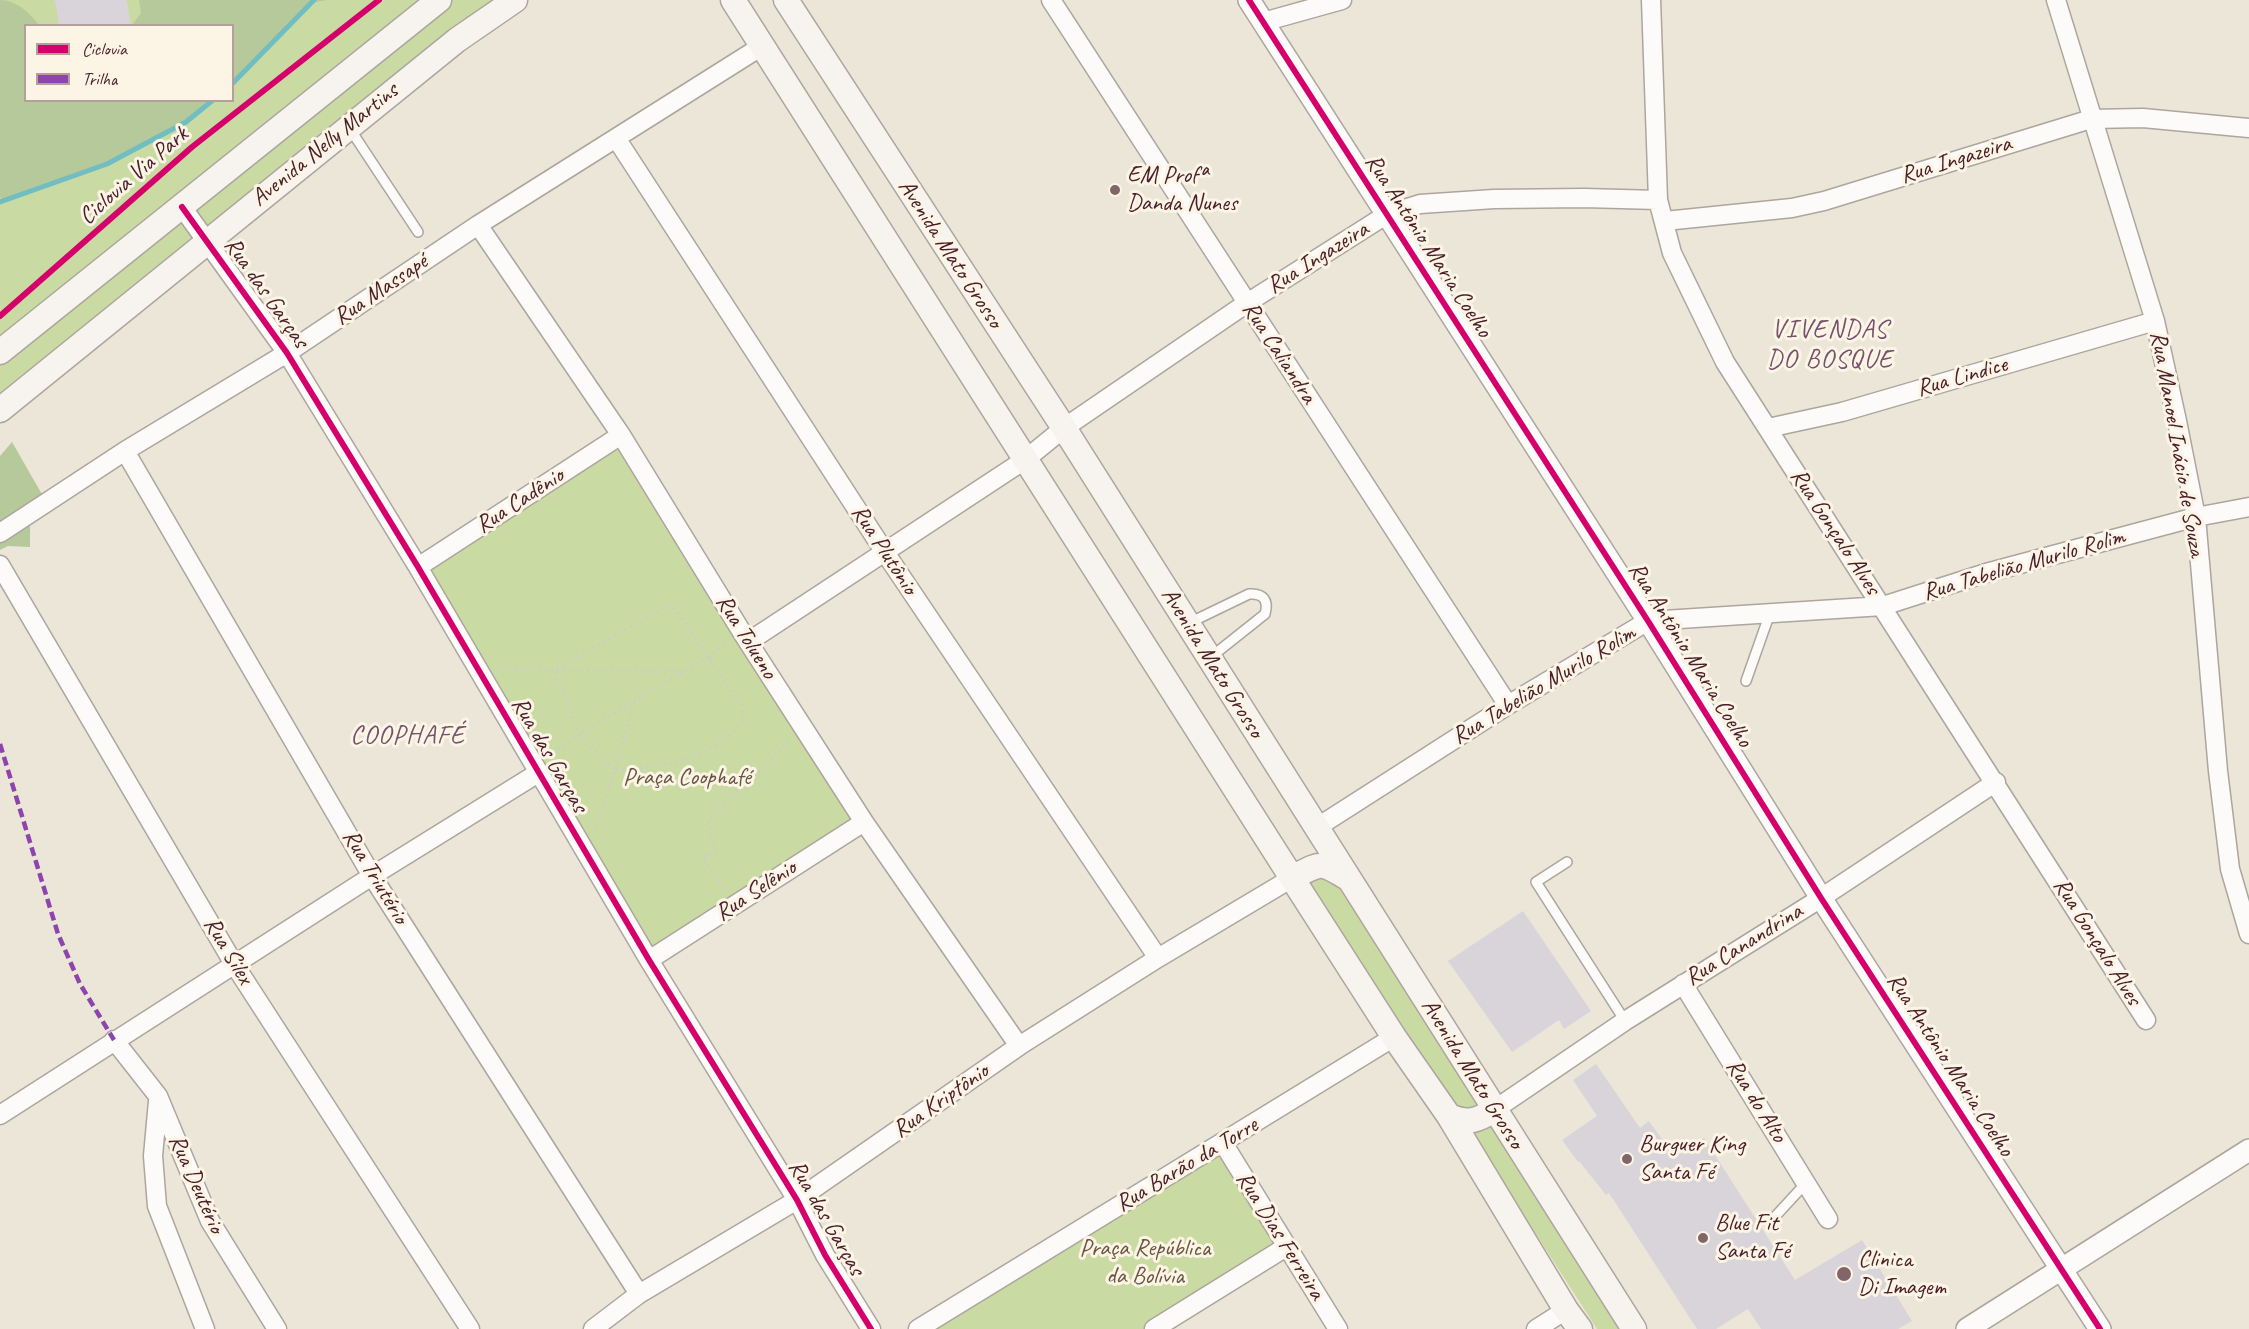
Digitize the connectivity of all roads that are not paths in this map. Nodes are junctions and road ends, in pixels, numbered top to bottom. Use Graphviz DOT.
graph roads {
  1 [pos="439,0"];
  2 [pos="515,0"];
  3 [pos="733,0"];
  4 [pos="786,0"];
  5 [pos="1051,0"];
  6 [pos="1249,0"];
  7 [pos="1342,0"];
  8 [pos="1651,0"];
  9 [pos="2056,0"];
  10 [pos="1263,22"];
  11 [pos="762,46"];
  12 [pos="2091,119"];
  13 [pos="348,127"];
  14 [pos="2249,128"];
  15 [pos="616,138"];
  16 [pos="1658,200"];
  17 [pos="182,207"];
  18 [pos="1386,215"];
  19 [pos="1665,221"];
  20 [pos="478,225"];
  21 [pos="418,232"];
  22 [pos="207,240"];
  23 [pos="1247,303"];
  24 [pos="2155,321"];
  25 [pos="0,352"];
  26 [pos="287,353"];
  27 [pos="0,410"];
  28 [pos="1064,428"];
  29 [pos="1768,428"];
  30 [pos="621,435"];
  31 [pos="126,451"];
  32 [pos="1026,459"];
  33 [pos="2249,507"];
  34 [pos="2196,517"];
  35 [pos="0,532"];
  36 [pos="886,554"];
  37 [pos="0,565"];
  38 [pos="418,567"];
  39 [pos="1883,606"];
  40 [pos="1770,613"];
  41 [pos="1648,621"];
  42 [pos="1188,624"];
  43 [pos="746,638"];
  44 [pos="1209,658"];
  45 [pos="1746,681"];
  46 [pos="1508,705"];
  47 [pos="536,769"];
  48 [pos="1996,783"];
  49 [pos="864,822"];
  50 [pos="1316,828"];
  51 [pos="1568,862"];
  52 [pos="372,876"];
  53 [pos="1292,878"];
  54 [pos="1349,879"];
  55 [pos="1821,898"];
  56 [pos="2249,934"];
  57 [pos="1158,958"];
  58 [pos="649,960"];
  59 [pos="234,964"];
  60 [pos="1683,984"];
  61 [pos="2146,1020"];
  62 [pos="1625,1021"];
  63 [pos="1394,1037"];
  64 [pos="114,1040"];
  65 [pos="1019,1046"];
  66 [pos="159,1096"];
  67 [pos="1494,1110"];
  68 [pos="0,1115"];
  69 [pos="1449,1116"];
  70 [pos="1223,1143"];
  71 [pos="2249,1150"];
  72 [pos="1806,1183"];
  73 [pos="797,1200"];
  74 [pos="1828,1219"];
  75 [pos="1771,1221"];
  76 [pos="1286,1247"];
  77 [pos="2061,1268"];
  78 [pos="639,1294"];
  79 [pos="1573,1320"];
  80 [pos="205,1329"];
  81 [pos="277,1329"];
  82 [pos="470,1329"];
  83 [pos="593,1329"];
  84 [pos="871,1329"];
  85 [pos="918,1329"];
  86 [pos="1154,1329"];
  87 [pos="1338,1329"];
  88 [pos="1536,1329"];
  89 [pos="1634,1329"];
  90 [pos="1967,1329"];
  91 [pos="2100,1329"];
  1 -- 17 [label="main road, Avenida Nelly Martins"];
  2 -- 13 [label="main road, Avenida Nelly Martins"];
  3 -- 11 [label="main road, Avenida Mato Grosso"];
  4 -- 28 [label="main road, Avenida Mato Grosso"];
  5 -- 23 [label="street, Rua Caliandra"];
  6 -- 10 [label="street, Rua Antônio Maria Coelho"];
  7 -- 10 [label="street"];
  8 -- 16 [label="street, Rua Gonçalo Alves"];
  9 -- 12 [label="street, Rua Manoel Inácio de Souza"];
  10 -- 18 [label="street, Rua Antônio Maria Coelho"];
  11 -- 15 [label="street, Rua Massapé"];
  11 -- 32 [label="main road, Avenida Mato Grosso"];
  12 -- 14 [label="street, Rua Ingazeira"];
  12 -- 19 [label="street, Rua Ingazeira"];
  12 -- 24 [label="street, Rua Manoel Inácio de Souza"];
  13 -- 21 [label="lane"];
  13 -- 22 [label="main road, Avenida Nelly Martins"];
  15 -- 20 [label="street, Rua Massapé"];
  15 -- 36 [label="street, Rua Plutônio"];
  16 -- 18 [label="street, Rua Ingazeira"];
  16 -- 19 [label="street, Rua Gonçalo Alves"];
  17 -- 22 [label="street, Rua das Garças"];
  17 -- 25 [label="main road, Avenida Nelly Martins"];
  18 -- 23 [label="street, Rua Ingazeira"];
  18 -- 41 [label="street, Rua Antônio Maria Coelho"];
  19 -- 29 [label="street, Rua Gonçalo Alves"];
  20 -- 26 [label="street, Rua Massapé"];
  20 -- 30 [label="street, Rua Tolueno"];
  22 -- 26 [label="street, Rua das Garças"];
  22 -- 27 [label="main road, Avenida Nelly Martins"];
  23 -- 28 [label="street, Rua Ingazeira"];
  23 -- 46 [label="street, Rua Caliandra"];
  24 -- 29 [label="street, Rua Lindice"];
  24 -- 34 [label="street, Rua Manoel Inácio de Souza"];
  26 -- 31 [label="street, Rua Massapé"];
  26 -- 38 [label="street, Rua das Garças"];
  28 -- 32 [label="street, Rua Ingazeira"];
  28 -- 42 [label="main road, Avenida Mato Grosso"];
  29 -- 39 [label="street, Rua Gonçalo Alves"];
  30 -- 38 [label="street, Rua Cadênio"];
  30 -- 43 [label="street, Rua Tolueno"];
  31 -- 35 [label="street, Rua Massapé"];
  31 -- 52 [label="street, Rua Triutério"];
  32 -- 36 [label="street, Rua Ingazeira"];
  32 -- 53 [label="main road, Avenida Mato Grosso"];
  33 -- 34 [label="street, Rua Tabelião Murilo Rolim"];
  34 -- 39 [label="street, Rua Tabelião Murilo Rolim"];
  34 -- 56 [label="street, Rua Manoel Inácio de Souza"];
  36 -- 43 [label="street, Rua Ingazeira"];
  36 -- 57 [label="street, Rua Plutônio"];
  37 -- 59 [label="street, Rua Silex"];
  38 -- 47 [label="street, Rua das Garças"];
  39 -- 40 [label="street, Rua Tabelião Murilo Rolim"];
  39 -- 48 [label="street, Rua Gonçalo Alves"];
  40 -- 41 [label="street, Rua Tabelião Murilo Rolim"];
  40 -- 45 [label="lane"];
  41 -- 46 [label="street, Rua Tabelião Murilo Rolim"];
  41 -- 55 [label="street, Rua Antônio Maria Coelho"];
  42 -- 44 [label="main road, Avenida Mato Grosso"];
  42 -- 44 [label="lane"];
  43 -- 49 [label="street, Rua Tolueno"];
  44 -- 50 [label="main road, Avenida Mato Grosso"];
  46 -- 50 [label="street, Rua Tabelião Murilo Rolim"];
  47 -- 52 [label="street"];
  47 -- 58 [label="street, Rua das Garças"];
  48 -- 55 [label="street, Rua Canandrina"];
  48 -- 61 [label="street, Rua Gonçalo Alves"];
  49 -- 58 [label="street, Rua Selênio"];
  49 -- 65 [label="street, Rua Tolueno"];
  50 -- 54 [label="main road, Avenida Mato Grosso"];
  51 -- 62 [label="lane"];
  52 -- 59 [label="street"];
  52 -- 78 [label="street, Rua Triutério"];
  53 -- 54 [label="main road"];
  53 -- 57 [label="street, Rua Kriptônio"];
  53 -- 63 [label="main road, Avenida Mato Grosso"];
  54 -- 67 [label="main road, Avenida Mato Grosso"];
  55 -- 60 [label="street, Rua Canandrina"];
  55 -- 77 [label="street, Rua Antônio Maria Coelho"];
  57 -- 65 [label="street, Rua Kriptônio"];
  58 -- 73 [label="street, Rua das Garças"];
  59 -- 64 [label="street"];
  59 -- 82 [label="street, Rua Silex"];
  60 -- 62 [label="street, Rua Canandrina"];
  60 -- 72 [label="street, Rua do Alto"];
  62 -- 67 [label="street, Rua Canandrina"];
  63 -- 69 [label="main road, Avenida Mato Grosso"];
  63 -- 70 [label="street, Rua Barão da Torre"];
  64 -- 66 [label="street, Rua Deutério"];
  64 -- 68 [label="street"];
  65 -- 73 [label="street, Rua Kriptônio"];
  66 -- 80 [label="street"];
  66 -- 81 [label="street, Rua Deutério"];
  67 -- 69 [label="main road"];
  67 -- 89 [label="main road, Avenida Mato Grosso"];
  69 -- 79 [label="main road, Avenida Mato Grosso"];
  70 -- 76 [label="street, Rua Dias Ferreira"];
  70 -- 85 [label="street, Rua Barão da Torre"];
  71 -- 77 [label="street"];
  72 -- 74 [label="street, Rua do Alto"];
  72 -- 75 [label="lane"];
  73 -- 78 [label="street, Rua Kriptônio"];
  73 -- 84 [label="street, Rua das Garças"];
  76 -- 86 [label="street"];
  76 -- 87 [label="street, Rua Dias Ferreira"];
  77 -- 90 [label="street"];
  77 -- 91 [label="street, Rua Antônio Maria Coelho"];
  78 -- 83 [label="street, Rua Kriptônio"];
  79 -- 88 [label="street"];
}
